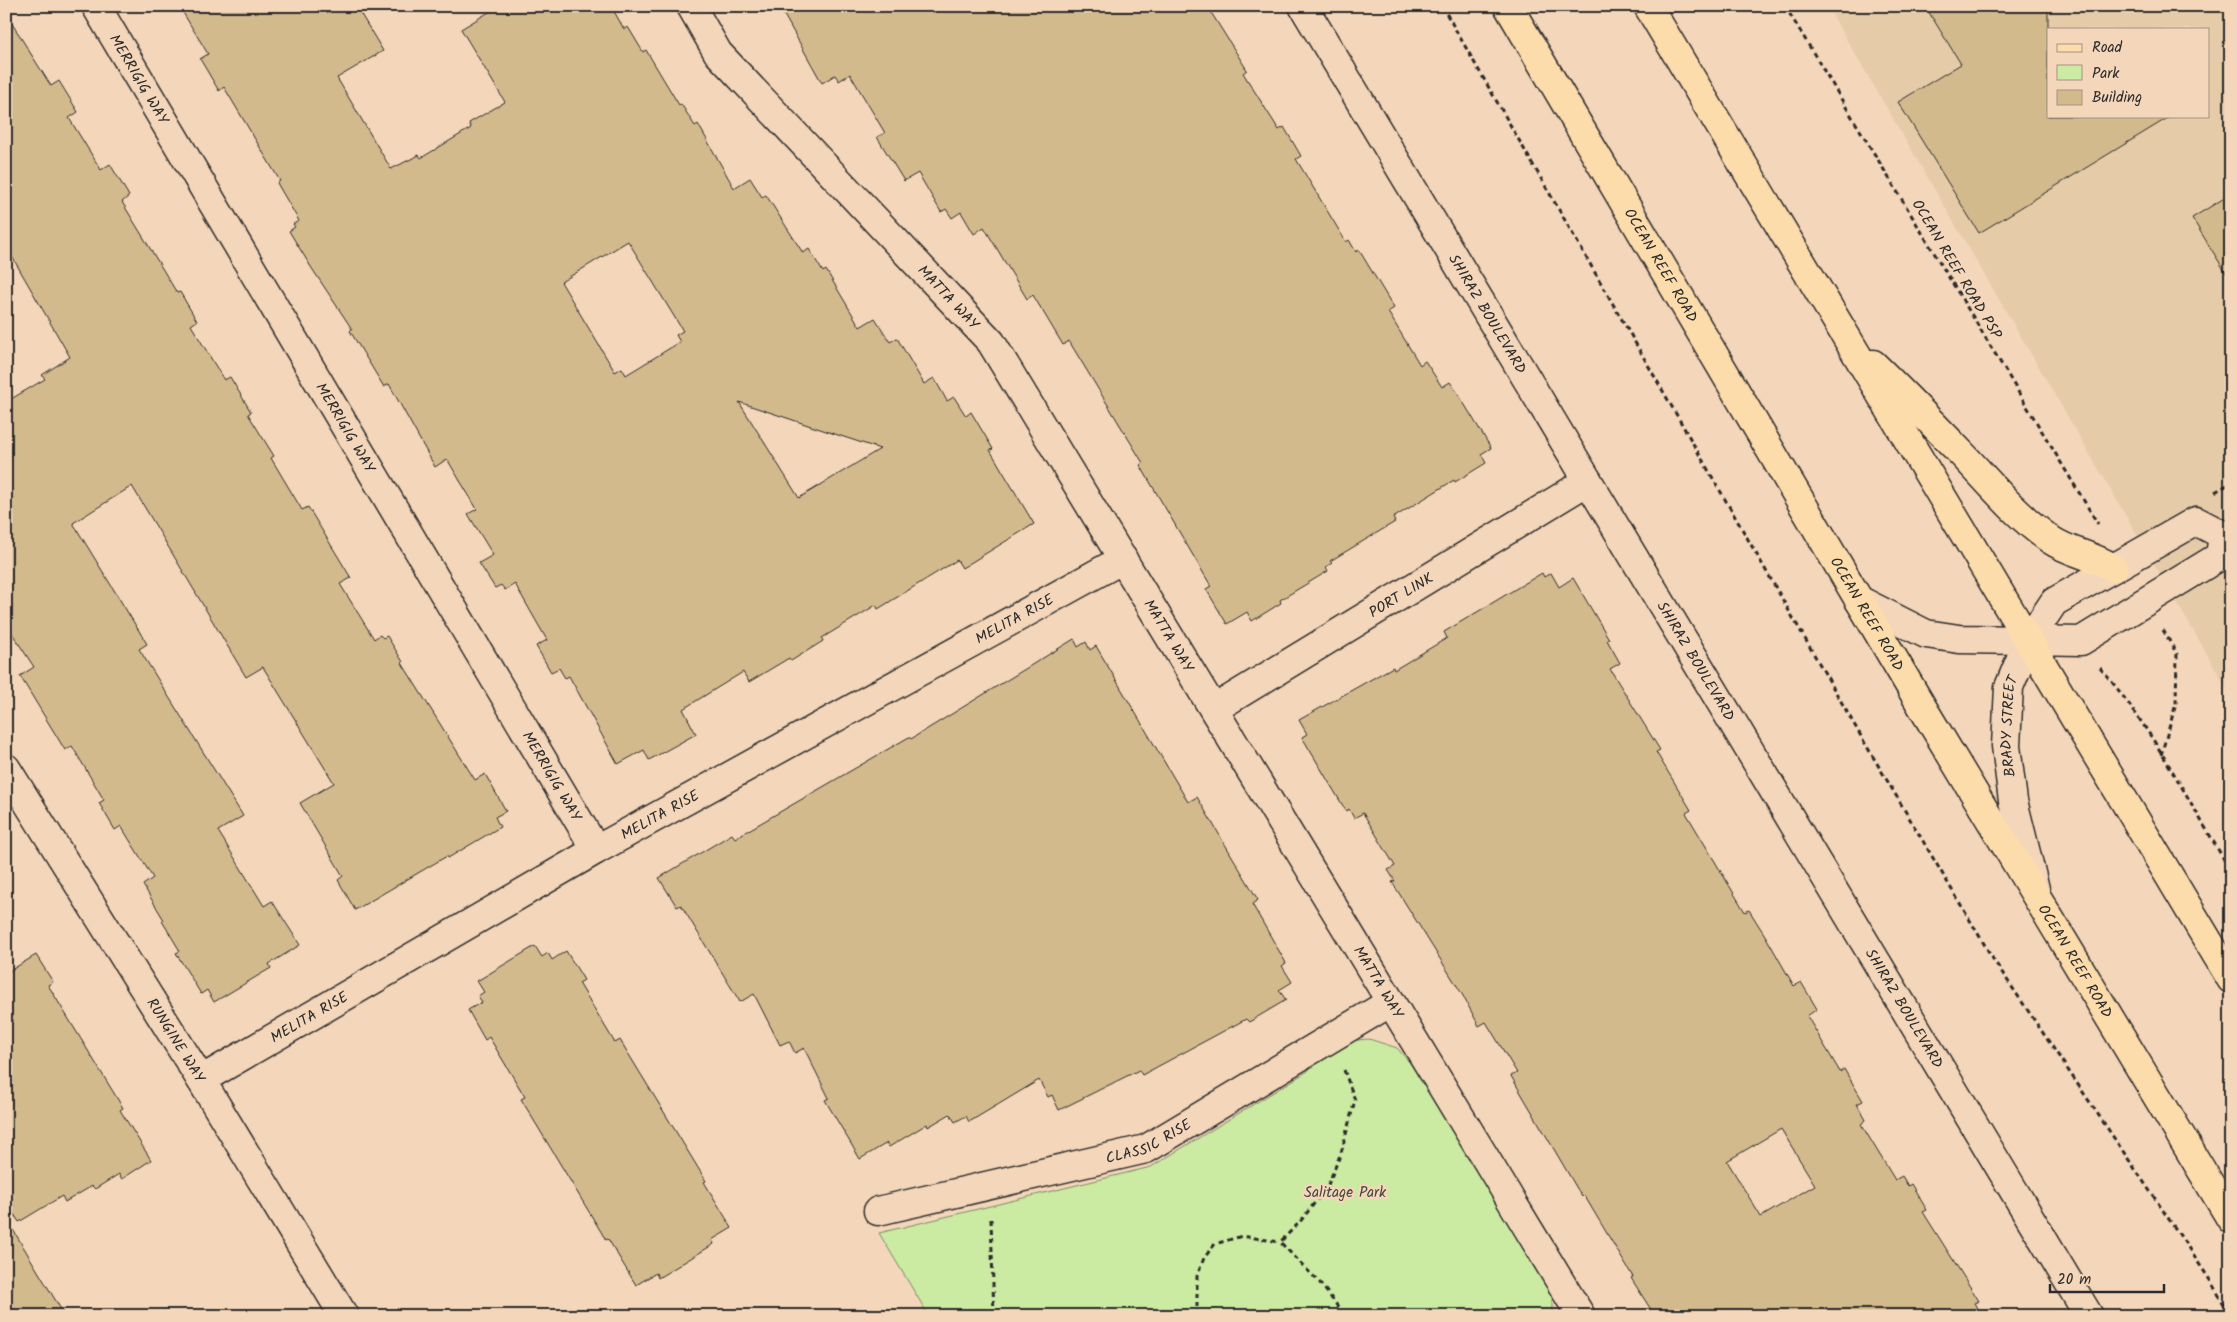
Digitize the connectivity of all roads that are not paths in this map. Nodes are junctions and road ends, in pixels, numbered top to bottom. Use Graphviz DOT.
graph roads {
  1 [pos="96,6"];
  2 [pos="691,6"];
  3 [pos="1303,6"];
  4 [pos="1508,6"];
  5 [pos="1648,6"];
  6 [pos="1842,332"];
  7 [pos="1588,481"];
  8 [pos="2227,533"];
  9 [pos="2115,558"];
  10 [pos="1123,559"];
  11 [pos="1859,600"];
  12 [pos="2028,641"];
  13 [pos="1214,709"];
  14 [pos="6,768"];
  15 [pos="596,850"];
  16 [pos="2038,900"];
  17 [pos="2231,979"];
  18 [pos="1391,1002"];
  19 [pos="201,1080"];
  20 [pos="878,1211"];
  21 [pos="2231,1219"];
  22 [pos="344,1316"];
  23 [pos="1581,1316"];
  24 [pos="2089,1316"];
  1 -- 15 [label="street, MERRIGIG WAY"];
  2 -- 10 [label="street, MATTA WAY"];
  3 -- 7 [label="street, SHIRAZ BOULEVARD"];
  4 -- 11 [label="main road, OCEAN REEF ROAD"];
  5 -- 6 [label="main road"];
  6 -- 9 [label="main road"];
  6 -- 12 [label="main road"];
  7 -- 13 [label="street, PORT LINK"];
  7 -- 24 [label="street, SHIRAZ BOULEVARD"];
  8 -- 9 [label="street, BRADY STREET"];
  8 -- 12 [label="street, BRADY STREET"];
  9 -- 12 [label="street, BRADY STREET"];
  10 -- 13 [label="street, MATTA WAY"];
  10 -- 15 [label="street, MELITA RISE"];
  11 -- 12 [label="street, BRADY STREET"];
  11 -- 16 [label="main road, OCEAN REEF ROAD"];
  12 -- 16 [label="street, BRADY STREET"];
  12 -- 17 [label="main road"];
  13 -- 18 [label="street, MATTA WAY"];
  14 -- 19 [label="street, RUNGINE WAY"];
  15 -- 19 [label="street, MELITA RISE"];
  16 -- 21 [label="main road, OCEAN REEF ROAD"];
  18 -- 20 [label="street, CLASSIC RISE"];
  18 -- 23 [label="street, MATTA WAY"];
  19 -- 22 [label="street, RUNGINE WAY"];
}
